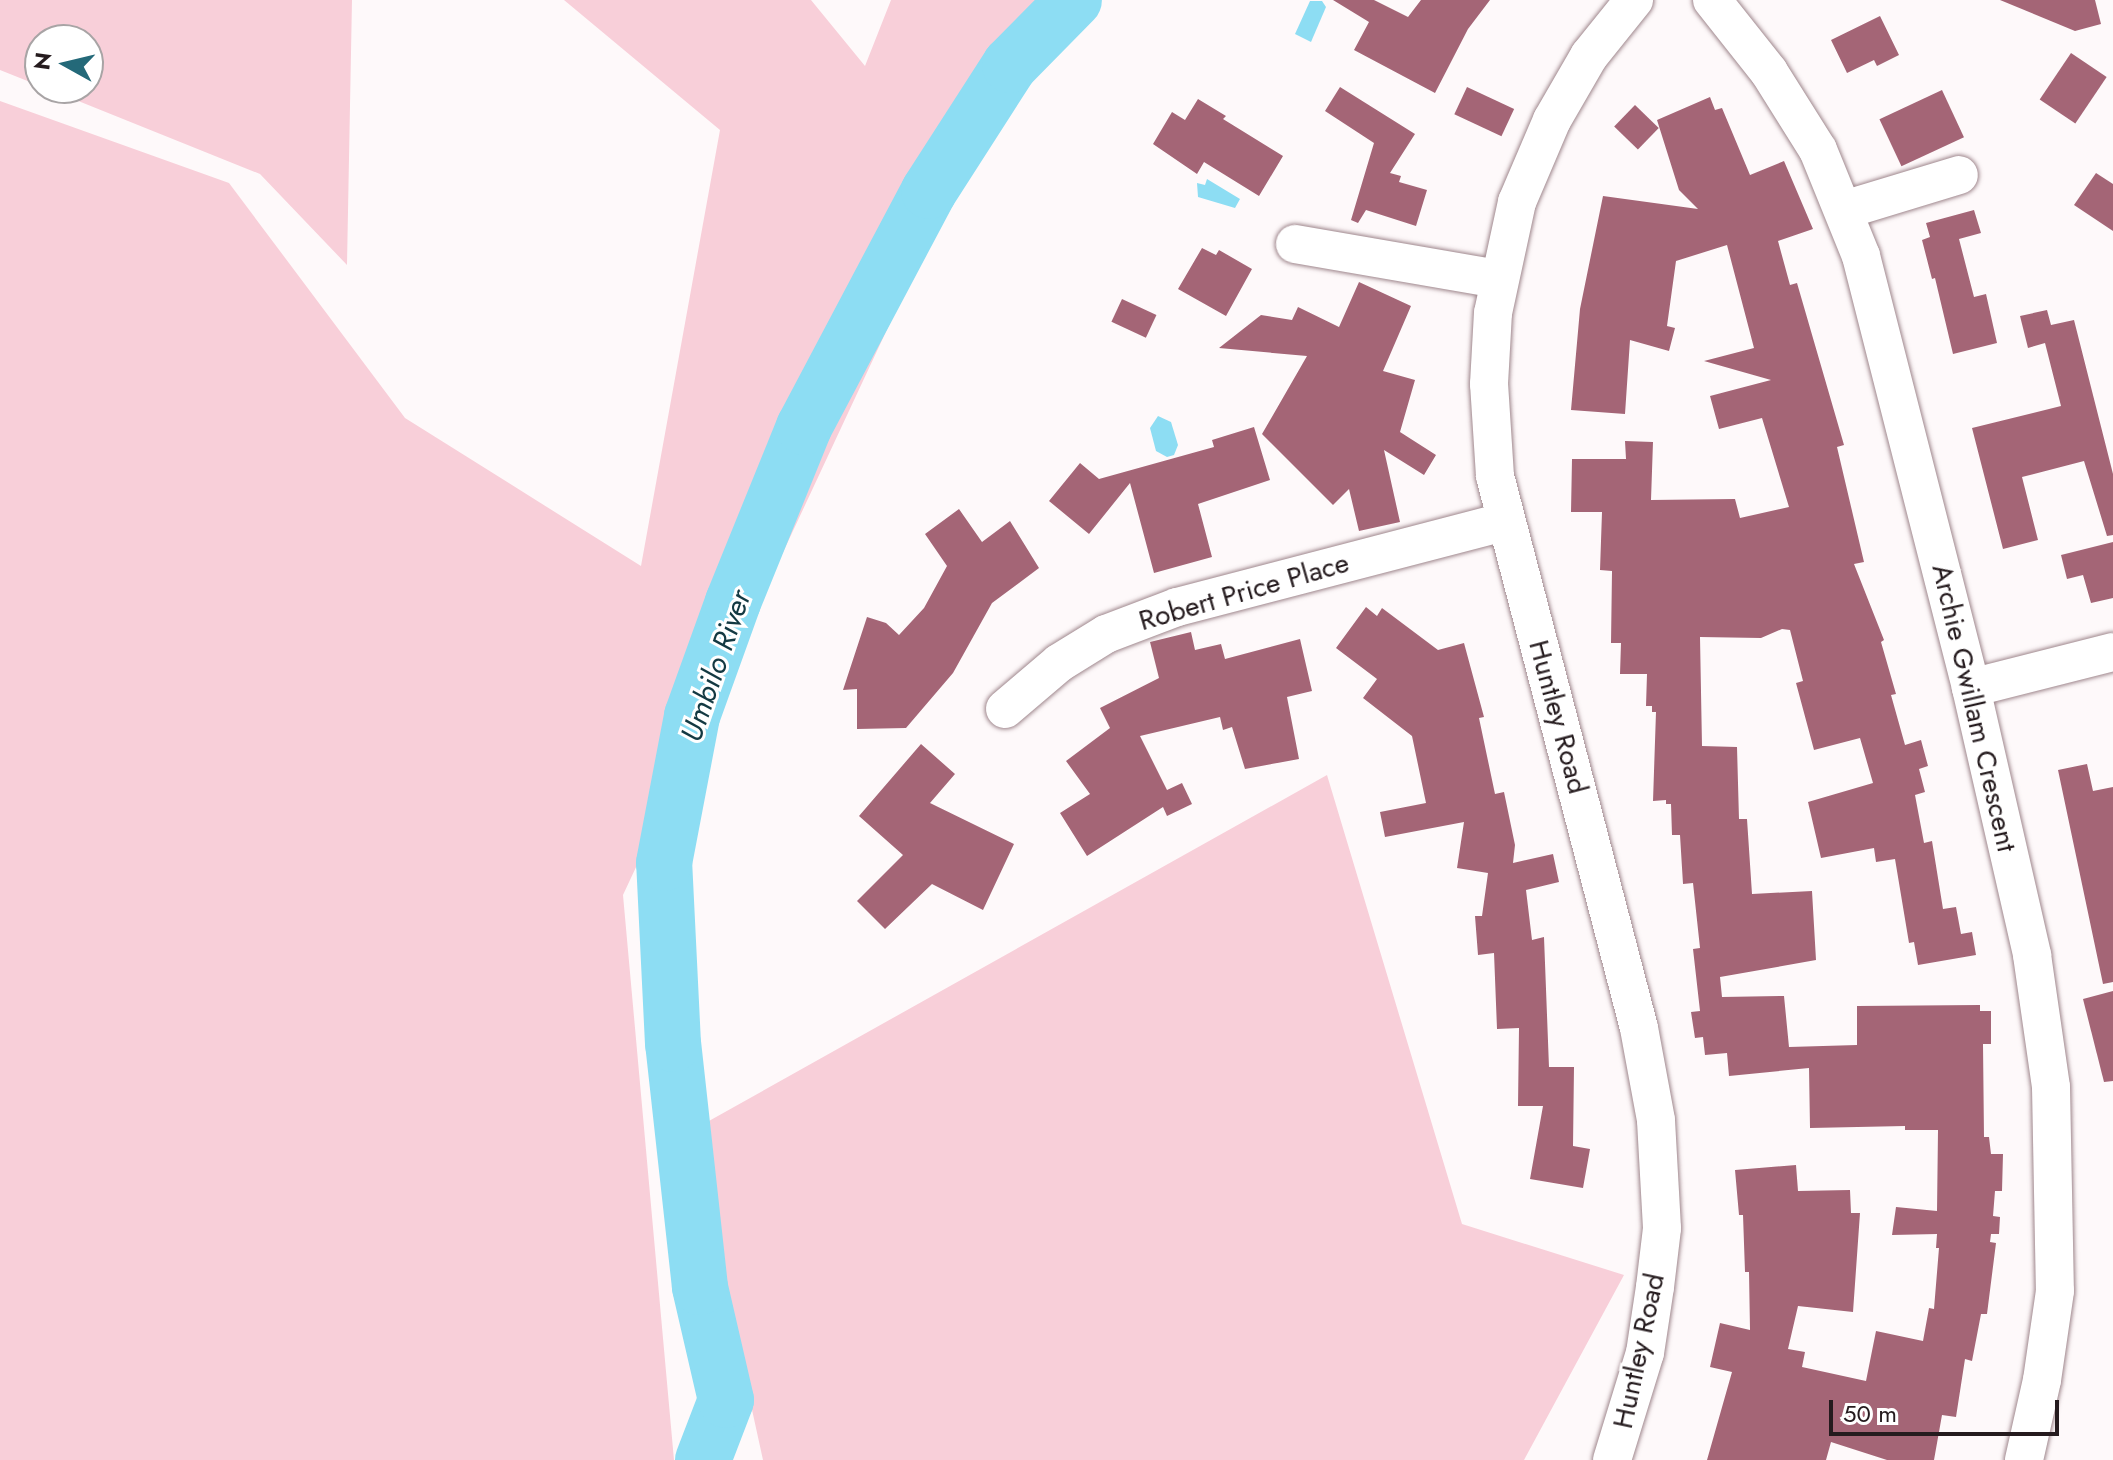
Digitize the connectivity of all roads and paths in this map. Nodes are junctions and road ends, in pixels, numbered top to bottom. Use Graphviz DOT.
graph roads {
  1 [pos="1634,0"];
  2 [pos="1712,0"];
  3 [pos="1959,175"];
  4 [pos="1844,210"];
  5 [pos="1295,244"];
  6 [pos="1498,279"];
  7 [pos="1506,521"];
  8 [pos="2113,652"];
  9 [pos="1971,688"];
  10 [pos="1005,709"];
  11 [pos="1612,1460"];
  12 [pos="2024,1460"];
  1 -- 6 [label="street, Huntley Road"];
  2 -- 4 [label="street, Archie Gwillam Crescent"];
  3 -- 4 [label="street"];
  4 -- 9 [label="street, Archie Gwillam Crescent"];
  5 -- 6 [label="street"];
  6 -- 7 [label="street, Huntley Road"];
  7 -- 10 [label="street, Robert Price Place"];
  7 -- 11 [label="street, Huntley Road"];
  8 -- 9 [label="street"];
  9 -- 12 [label="street, Archie Gwillam Crescent"];
}
